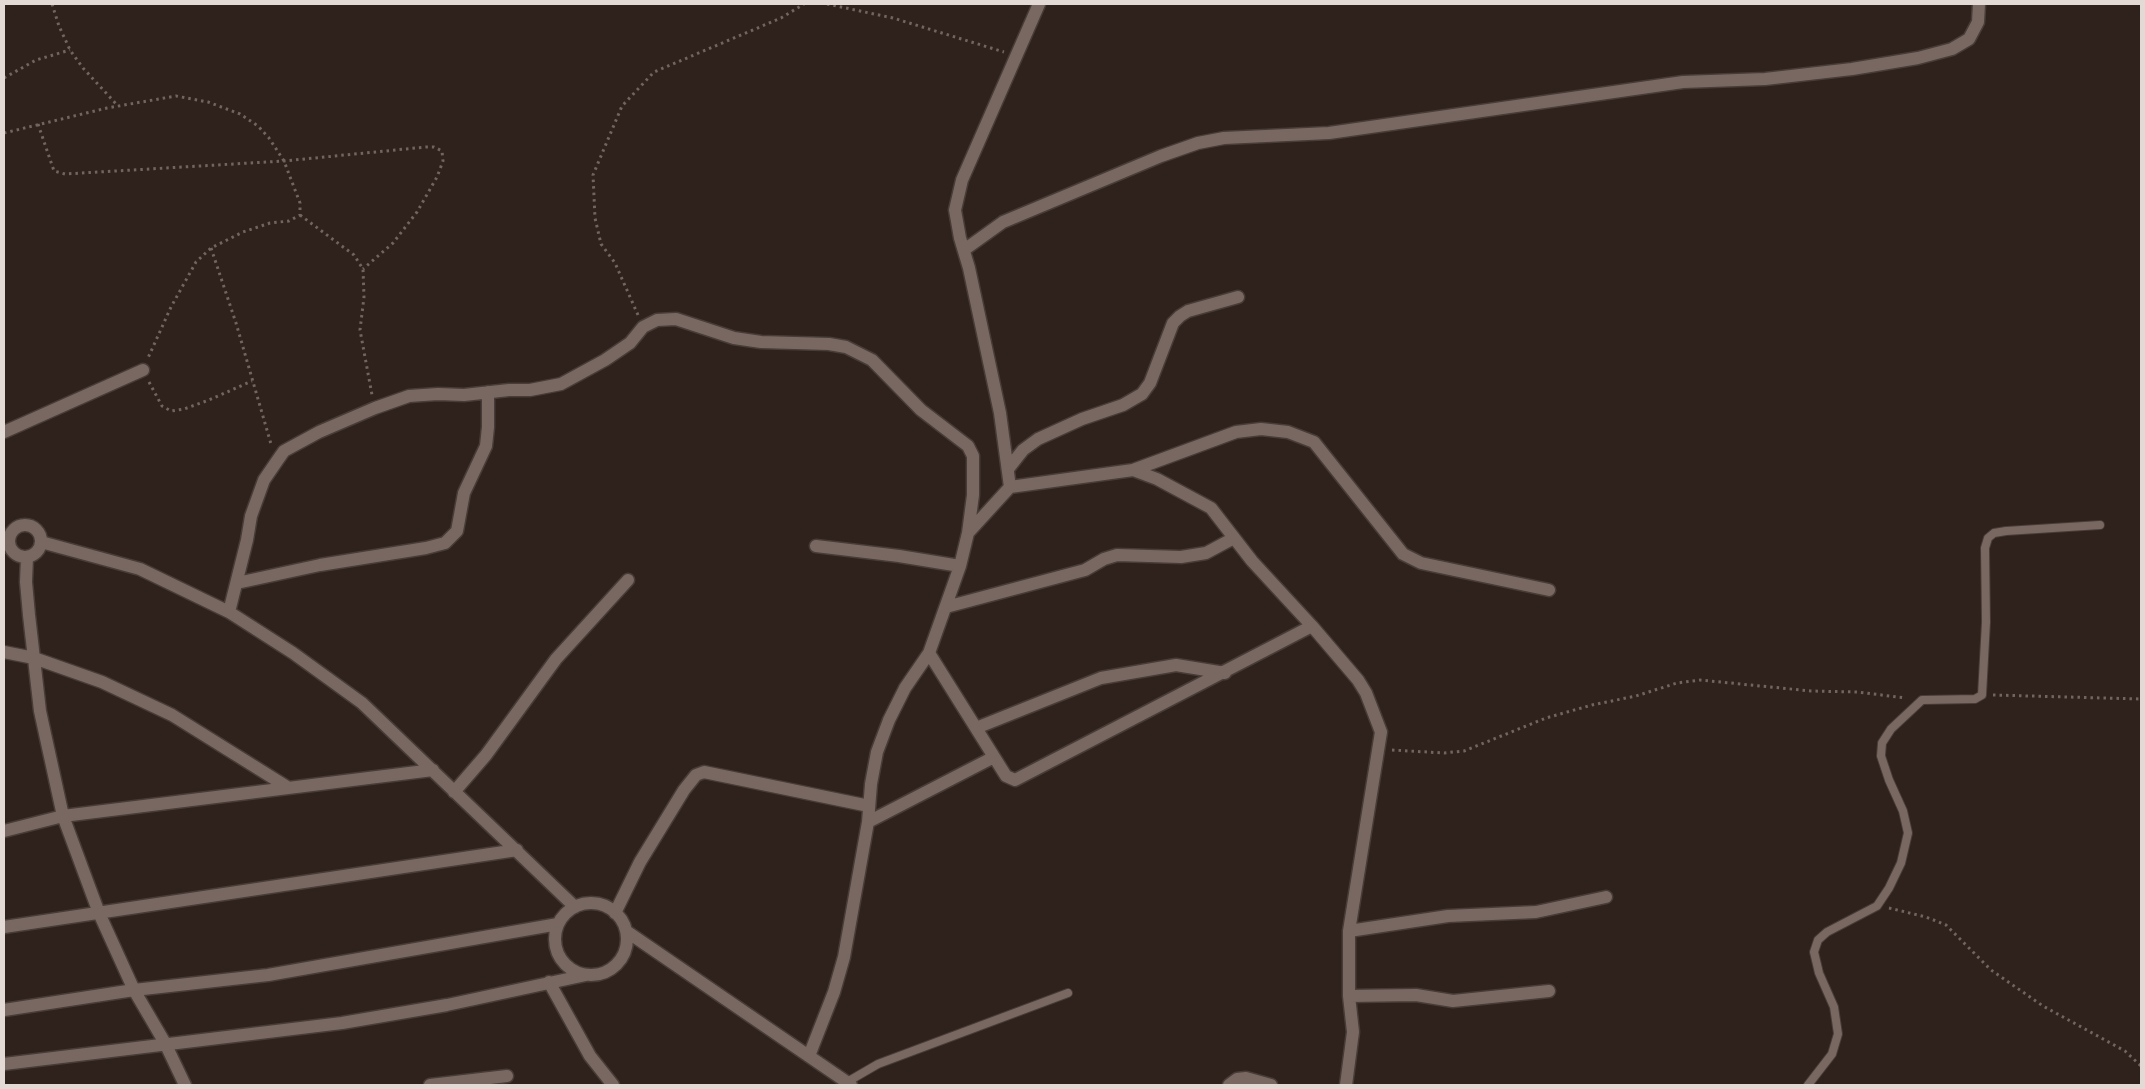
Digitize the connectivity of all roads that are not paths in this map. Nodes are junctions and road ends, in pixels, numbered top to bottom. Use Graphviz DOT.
graph roads {
  1 [pos="1039,4"];
  2 [pos="1979,4"];
  3 [pos="964,250"];
  4 [pos="1238,297"];
  5 [pos="143,370"];
  6 [pos="488,392"];
  7 [pos="4,432"];
  8 [pos="1008,469"];
  9 [pos="1133,470"];
  10 [pos="1010,487"];
  11 [pos="2100,524"];
  12 [pos="968,533"];
  13 [pos="1234,538"];
  14 [pos="6,540"];
  15 [pos="41,542"];
  16 [pos="816,546"];
  17 [pos="28,557"];
  18 [pos="960,566"];
  19 [pos="628,580"];
  20 [pos="237,582"];
  21 [pos="1549,590"];
  22 [pos="946,607"];
  23 [pos="229,612"];
  24 [pos="1312,626"];
  25 [pos="4,652"];
  26 [pos="929,653"];
  27 [pos="34,658"];
  28 [pos="1225,673"];
  29 [pos="976,728"];
  30 [pos="994,757"];
  31 [pos="433,770"];
  32 [pos="289,788"];
  33 [pos="454,792"];
  34 [pos="869,806"];
  35 [pos="63,816"];
  36 [pos="868,822"];
  37 [pos="4,831"];
  38 [pos="517,850"];
  39 [pos="1606,897"];
  40 [pos="574,907"];
  41 [pos="615,912"];
  42 [pos="99,913"];
  43 [pos="558,924"];
  44 [pos="4,927"];
  45 [pos="626,931"];
  46 [pos="1349,931"];
  47 [pos="586,975"];
  48 [pos="549,982"];
  49 [pos="134,990"];
  50 [pos="1549,991"];
  51 [pos="1068,993"];
  52 [pos="1350,996"];
  53 [pos="4,1010"];
  54 [pos="165,1043"];
  55 [pos="809,1056"];
  56 [pos="4,1064"];
  57 [pos="507,1076"];
  58 [pos="847,1084"];
  59 [pos="185,1085"];
  60 [pos="430,1085"];
  61 [pos="613,1085"];
  62 [pos="1229,1085"];
  63 [pos="1272,1085"];
  64 [pos="1346,1085"];
  65 [pos="1808,1085"];
  1 -- 3 [label="street"];
  2 -- 3 [label="street"];
  3 -- 8 [label="street"];
  4 -- 8 [label="street"];
  5 -- 7 [label="street"];
  6 -- 12 [label="street"];
  6 -- 20 [label="street"];
  6 -- 20 [label="street"];
  8 -- 10 [label="street"];
  9 -- 10 [label="street"];
  9 -- 13 [label="street"];
  9 -- 21 [label="street"];
  10 -- 12 [label="street"];
  11 -- 65 [label="lane"];
  12 -- 18 [label="street"];
  13 -- 22 [label="street"];
  13 -- 24 [label="street"];
  14 -- 15 [label="street"];
  14 -- 17 [label="street"];
  15 -- 17 [label="street"];
  15 -- 23 [label="street"];
  16 -- 18 [label="street"];
  17 -- 27 [label="street"];
  18 -- 22 [label="street"];
  19 -- 33 [label="street"];
  20 -- 23 [label="street"];
  22 -- 26 [label="street"];
  23 -- 31 [label="street"];
  24 -- 28 [label="street"];
  24 -- 46 [label="street"];
  25 -- 27 [label="street"];
  26 -- 29 [label="street"];
  26 -- 34 [label="street"];
  27 -- 32 [label="street"];
  27 -- 35 [label="street"];
  28 -- 29 [label="street"];
  28 -- 30 [label="street"];
  29 -- 30 [label="street"];
  30 -- 36 [label="street"];
  31 -- 32 [label="street"];
  31 -- 33 [label="street"];
  32 -- 35 [label="street"];
  33 -- 38 [label="street"];
  34 -- 36 [label="street"];
  34 -- 41 [label="street"];
  35 -- 37 [label="street"];
  35 -- 42 [label="street"];
  36 -- 55 [label="street"];
  38 -- 40 [label="street"];
  38 -- 42 [label="street"];
  39 -- 46 [label="street"];
  40 -- 41 [label="street"];
  40 -- 43 [label="street"];
  41 -- 45 [label="street"];
  42 -- 44 [label="street"];
  42 -- 49 [label="street"];
  43 -- 47 [label="street"];
  43 -- 49 [label="street"];
  45 -- 47 [label="street"];
  45 -- 55 [label="street"];
  46 -- 52 [label="street"];
  47 -- 48 [label="street"];
  48 -- 54 [label="street"];
  48 -- 61 [label="street"];
  49 -- 53 [label="street"];
  49 -- 54 [label="street"];
  50 -- 52 [label="street"];
  51 -- 58 [label="lane"];
  52 -- 64 [label="street"];
  54 -- 56 [label="street"];
  54 -- 59 [label="street"];
  55 -- 58 [label="street"];
  57 -- 60 [label="street"];
  62 -- 63 [label="street"];
}
